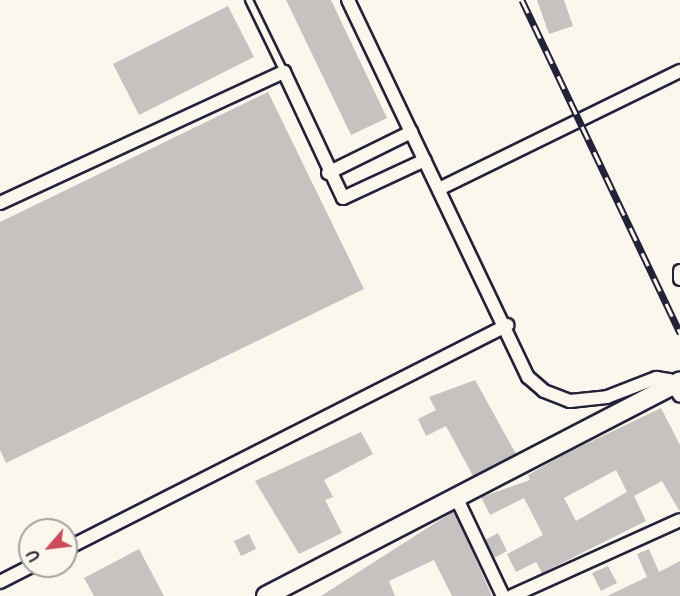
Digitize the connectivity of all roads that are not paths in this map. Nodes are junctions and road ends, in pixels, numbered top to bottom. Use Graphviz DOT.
graph roads {
  1 [pos="249,0"];
  2 [pos="348,0"];
  3 [pos="680,71"];
  4 [pos="284,72"];
  5 [pos="411,132"];
  6 [pos="425,160"];
  7 [pos="328,172"];
  8 [pos="441,188"];
  9 [pos="0,202"];
  10 [pos="680,271"];
  11 [pos="680,279"];
  12 [pos="507,325"];
  13 [pos="678,388"];
  14 [pos="457,500"];
  15 [pos="680,520"];
  16 [pos="78,543"];
  17 [pos="18,573"];
  18 [pos="0,582"];
  19 [pos="266,596"];
  20 [pos="503,596"];
  21 [pos="512,596"];
  1 -- 4 [label="lane"];
  2 -- 5 [label="street"];
  3 -- 8 [label="street"];
  4 -- 7 [label="street"];
  4 -- 9 [label="street"];
  5 -- 6 [label="street"];
  5 -- 7 [label="street"];
  6 -- 7 [label="street"];
  6 -- 8 [label="street"];
  8 -- 12 [label="street"];
  10 -- 11 [label="street"];
  12 -- 13 [label="street"];
  12 -- 16 [label="street"];
  13 -- 14 [label="street"];
  14 -- 19 [label="street"];
  14 -- 20 [label="street"];
  15 -- 21 [label="street"];
  17 -- 18 [label="street"];
}
